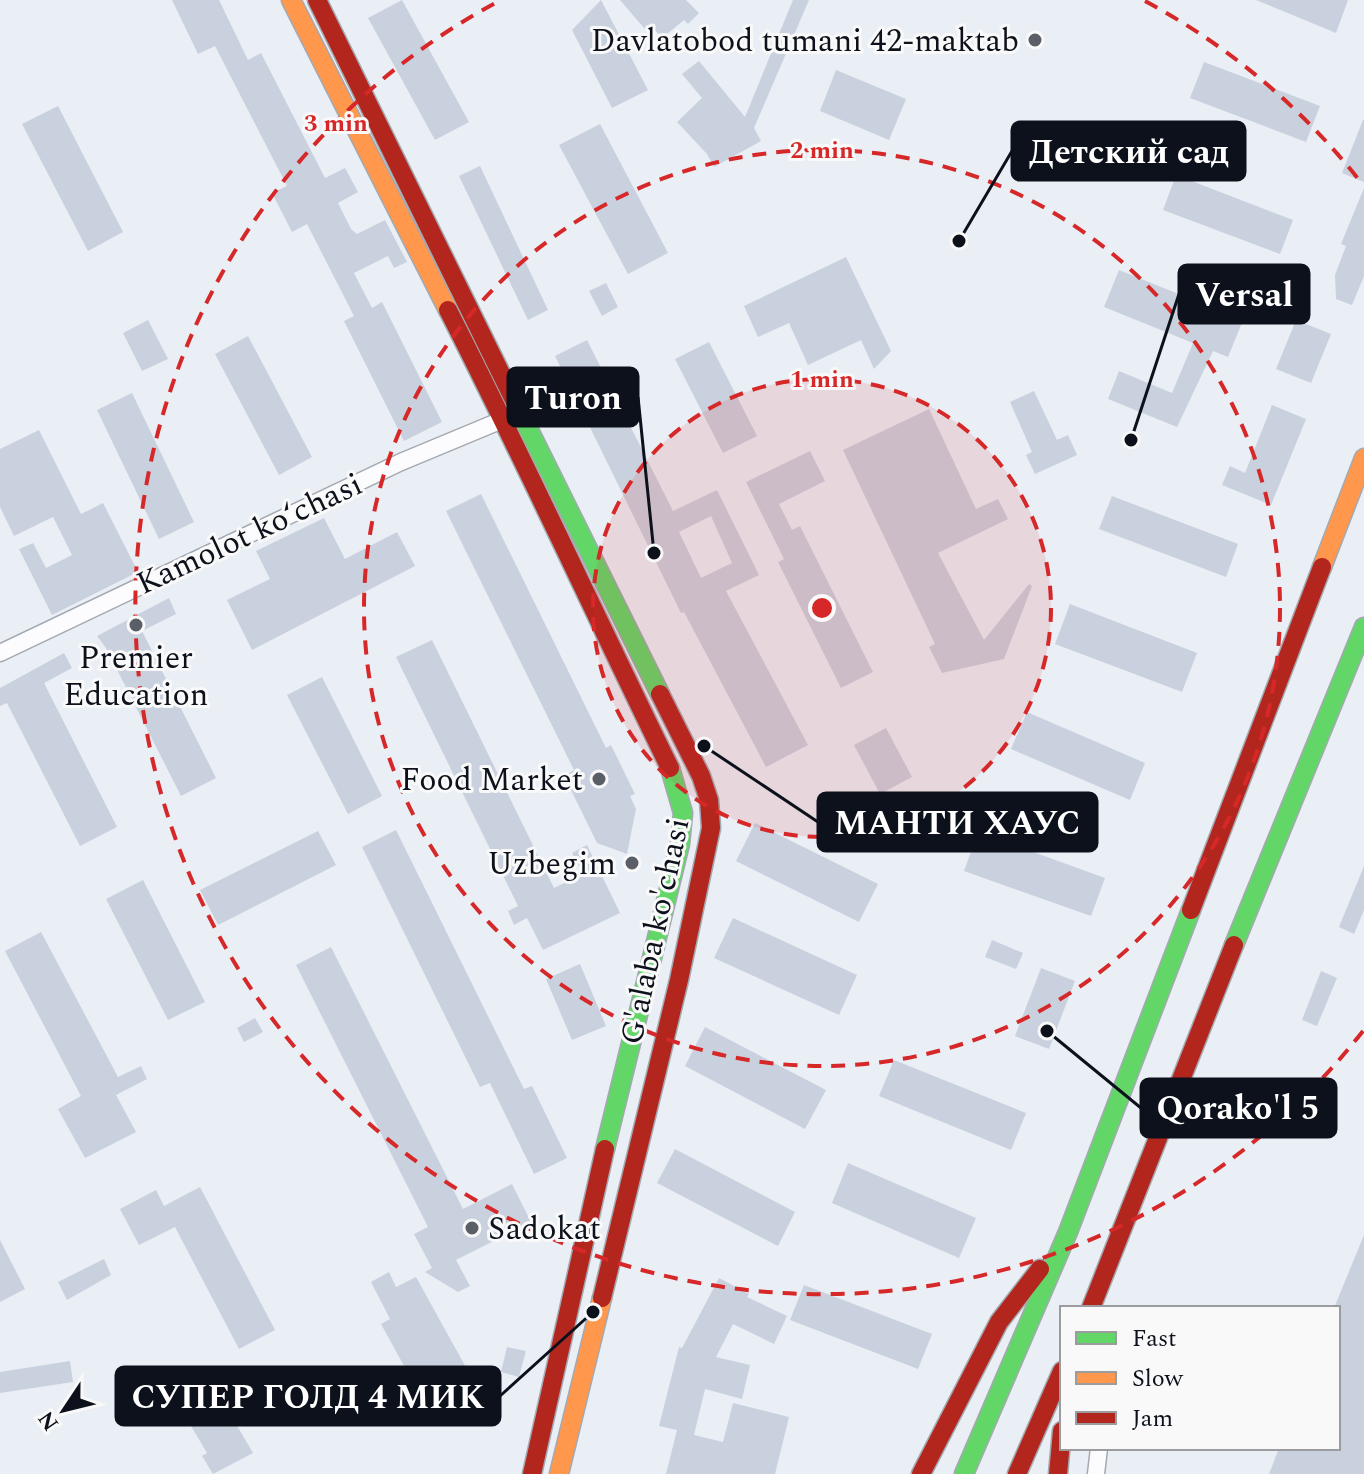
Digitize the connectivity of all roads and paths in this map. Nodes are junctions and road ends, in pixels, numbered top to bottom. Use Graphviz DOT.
graph roads {
  1 [pos="291,0"];
  2 [pos="317,0"];
  3 [pos="502,420"];
  4 [pos="1364,458"];
  5 [pos="1364,627"];
  6 [pos="0,653"];
  7 [pos="633,1037"];
  8 [pos="661,1050"];
  9 [pos="1068,1232"];
  10 [pos="1091,1304"];
  11 [pos="1060,1376"];
  12 [pos="1060,1450"];
  13 [pos="1099,1450"];
  14 [pos="532,1474"];
  15 [pos="559,1474"];
  16 [pos="921,1474"];
  17 [pos="964,1474"];
  18 [pos="1017,1474"];
  19 [pos="1058,1474"];
  20 [pos="1096,1474"];
  1 -- 3 [label="main road, G'alaba ko'chasi"];
  2 -- 8 [label="main road, G'alaba ko'chasi"];
  3 -- 6 [label="street, Kamolot koʻchasi"];
  3 -- 7 [label="main road, G'alaba ko'chasi"];
  4 -- 9 [label="main road"];
  5 -- 10 [label="main road"];
  7 -- 8 [label="main road"];
  7 -- 14 [label="main road, G'alaba ko'chasi"];
  8 -- 15 [label="main road, G'alaba ko'chasi"];
  9 -- 16 [label="main road"];
  9 -- 17 [label="main road"];
  11 -- 18 [label="main road"];
  12 -- 19 [label="main road"];
  13 -- 20 [label="street"];
}
